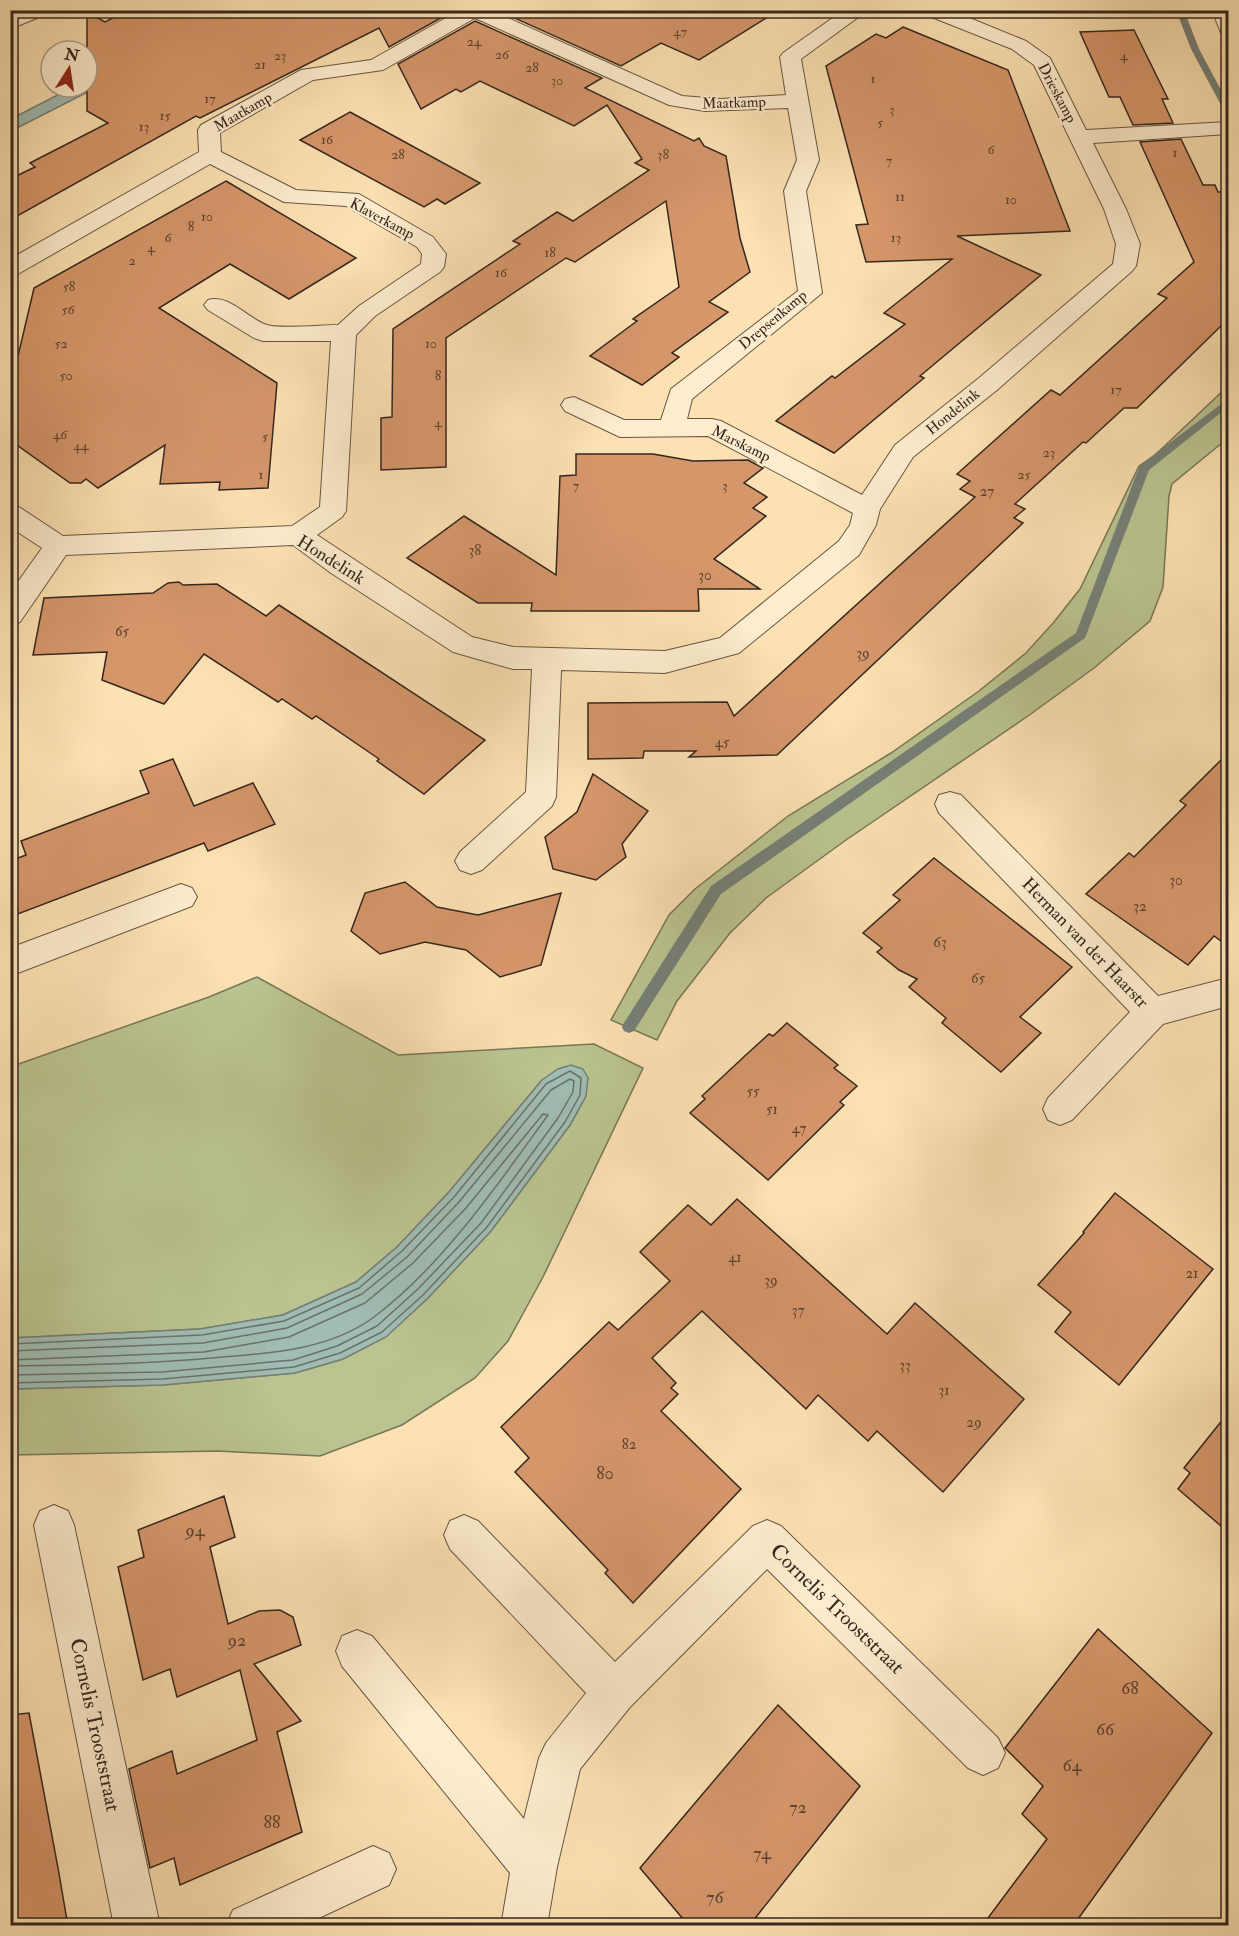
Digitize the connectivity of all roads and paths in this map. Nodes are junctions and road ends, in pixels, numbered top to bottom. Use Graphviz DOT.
graph roads {
  1 [pos="31,10"];
  2 [pos="858,10"];
  3 [pos="931,10"];
  4 [pos="1222,10"];
  5 [pos="475,11"];
  6 [pos="1004,17"];
  7 [pos="10,23"];
  8 [pos="1228,29"];
  9 [pos="984,32"];
  10 [pos="797,100"];
  11 [pos="1228,129"];
  12 [pos="1080,137"];
  13 [pos="210,155"];
  14 [pos="10,269"];
  15 [pos="216,305"];
  16 [pos="344,333"];
  17 [pos="574,405"];
  18 [pos="672,427"];
  19 [pos="867,509"];
  20 [pos="10,514"];
  21 [pos="298,535"];
  22 [pos="58,546"];
  23 [pos="10,615"];
  24 [pos="547,658"];
  25 [pos="950,804"];
  26 [pos="471,861"];
  27 [pos="181,897"];
  28 [pos="10,962"];
  29 [pos="1228,992"];
  30 [pos="1152,1012"];
  31 [pos="1060,1109"];
  32 [pos="54,1525"];
  33 [pos="464,1535"];
  34 [pos="357,1651"];
  35 [pos="615,1692"];
  36 [pos="983,1753"];
  37 [pos="534,1867"];
  38 [pos="373,1869"];
  39 [pos="137,1926"];
  40 [pos="249,1926"];
  41 [pos="524,1926"];
  1 -- 7 [label="street"];
  2 -- 10 [label="street, Drepsenkamp"];
  3 -- 9 [label="street, Drieskamp"];
  4 -- 8 [label="street"];
  5 -- 10 [label="street, Maatkamp"];
  5 -- 13 [label="street, Maatkamp"];
  6 -- 9 [label="street"];
  9 -- 12 [label="street, Drieskamp"];
  10 -- 18 [label="street, Drepsenkamp"];
  11 -- 12 [label="street"];
  12 -- 19 [label="street, Hondelink"];
  13 -- 14 [label="street, Maatkamp"];
  13 -- 16 [label="street, Klaverkamp"];
  15 -- 16 [label="street"];
  16 -- 21 [label="street"];
  17 -- 18 [label="street, Marskamp"];
  18 -- 19 [label="street, Marskamp"];
  19 -- 24 [label="street, Hondelink"];
  20 -- 22 [label="street"];
  21 -- 22 [label="street, Hondelink"];
  21 -- 24 [label="street, Hondelink"];
  22 -- 23 [label="street"];
  24 -- 26 [label="street"];
  25 -- 30 [label="street, Herman van der Haarstr"];
  27 -- 28 [label="street"];
  29 -- 30 [label="street"];
  30 -- 31 [label="street, Herman van der Haarstr"];
  32 -- 39 [label="street, Cornelis Trooststraat"];
  33 -- 35 [label="street"];
  34 -- 37 [label="street"];
  35 -- 36 [label="street, Cornelis Trooststraat"];
  35 -- 37 [label="street, Cornelis Trooststraat"];
  37 -- 41 [label="street, Cornelis Trooststraat"];
  38 -- 40 [label="street"];
}
